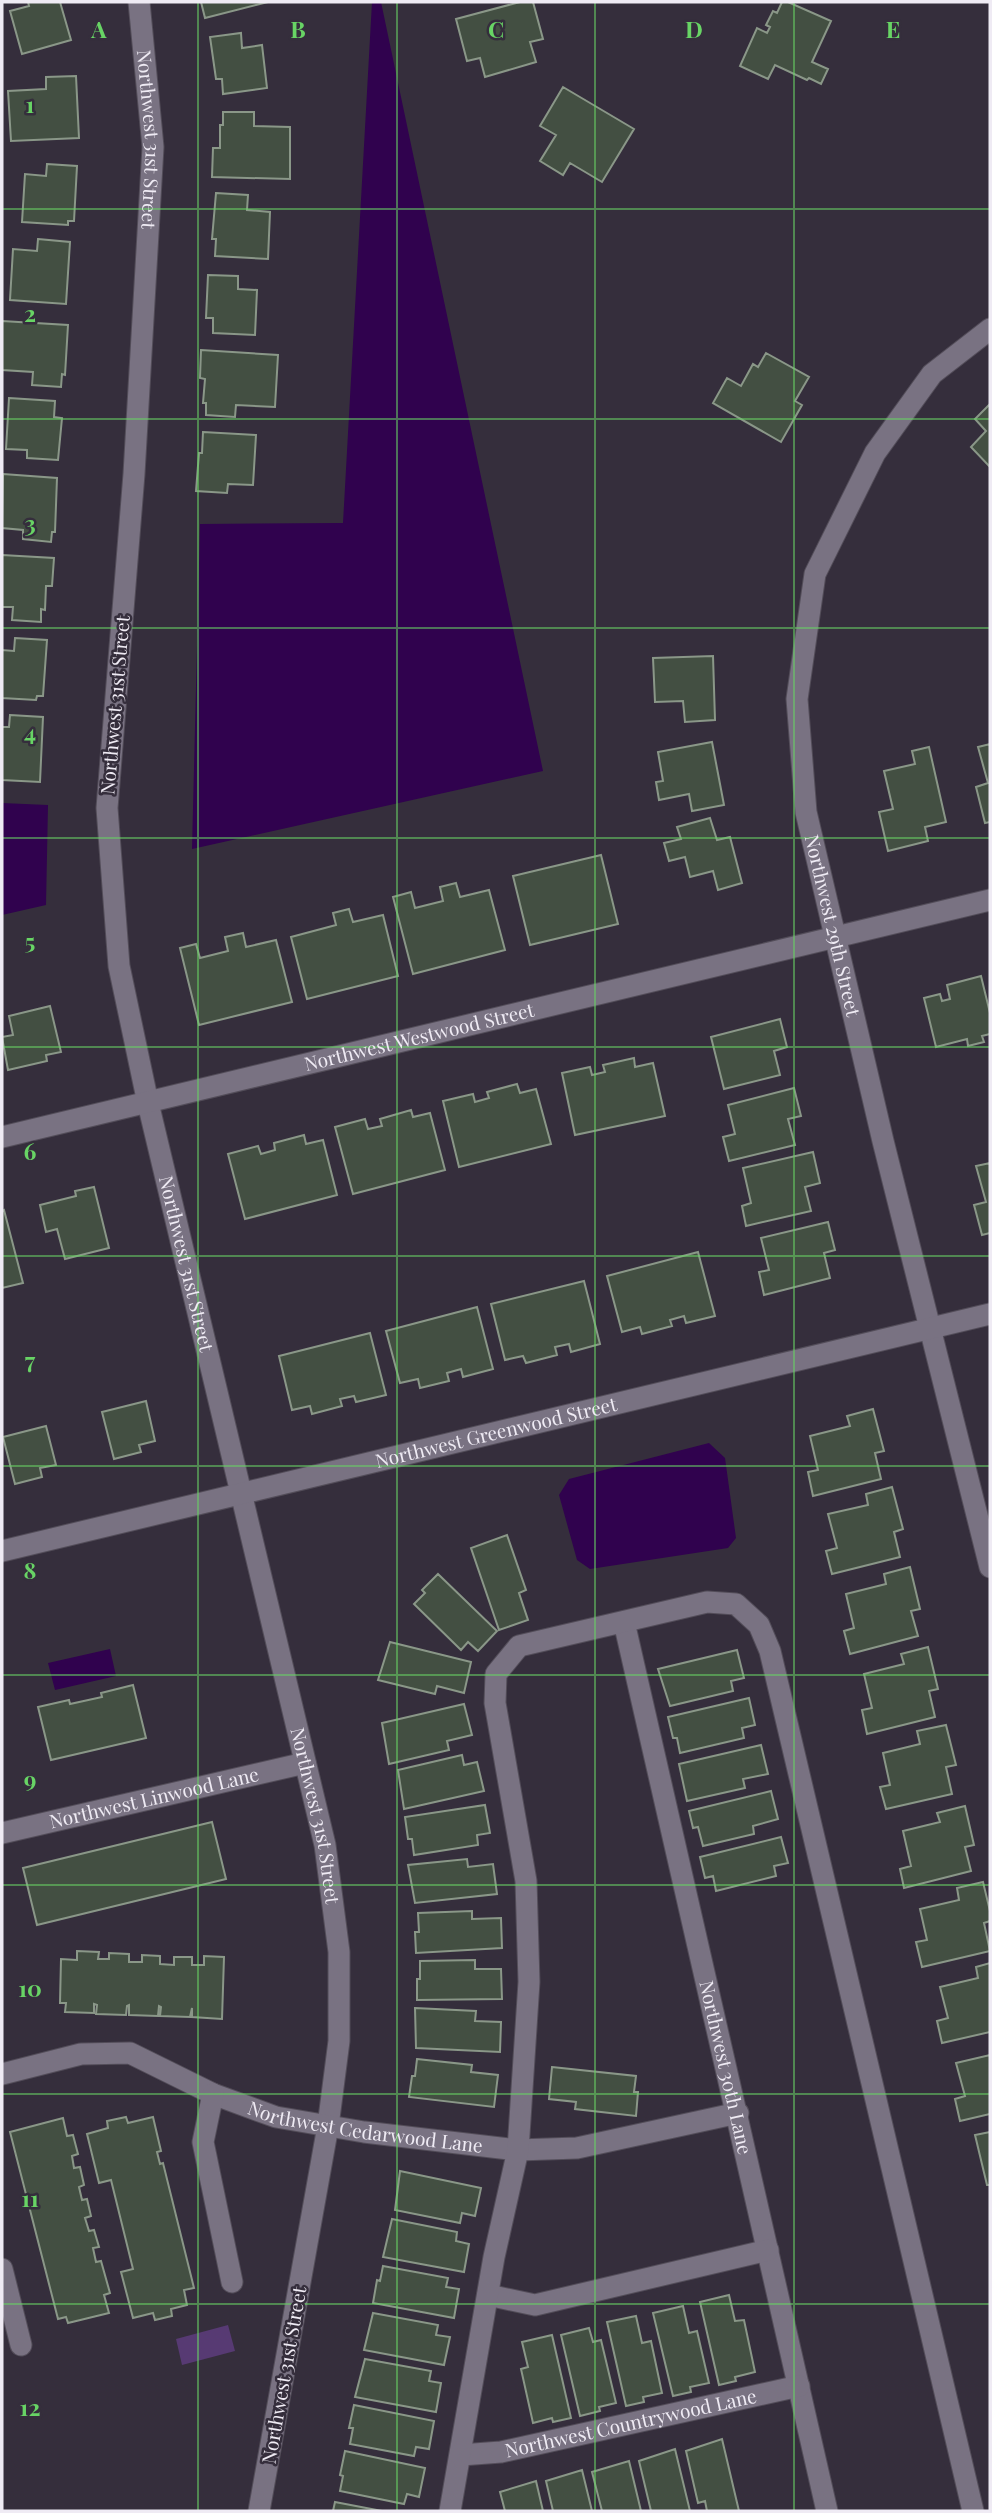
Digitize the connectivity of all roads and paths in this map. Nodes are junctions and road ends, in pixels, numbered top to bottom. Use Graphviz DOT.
graph roads {
  1 [pos="139,2"];
  2 [pos="990,330"];
  3 [pos="990,900"];
  4 [pos="836,937"];
  5 [pos="148,1102"];
  6 [pos="2,1137"];
  7 [pos="990,1314"];
  8 [pos="932,1328"];
  9 [pos="240,1493"];
  10 [pos="2,1551"];
  11 [pos="990,1567"];
  12 [pos="624,1622"];
  13 [pos="306,1763"];
  14 [pos="2,1833"];
  15 [pos="2,2074"];
  16 [pos="213,2094"];
  17 [pos="738,2113"];
  18 [pos="328,2126"];
  19 [pos="518,2150"];
  20 [pos="768,2250"];
  21 [pos="2,2269"];
  22 [pos="232,2282"];
  23 [pos="488,2295"];
  24 [pos="21,2346"];
  25 [pos="799,2386"];
  26 [pos="461,2455"];
  27 [pos="259,2511"];
  28 [pos="450,2511"];
  29 [pos="827,2511"];
  30 [pos="973,2511"];
  1 -- 5 [label="street, Northwest 31st Street"];
  2 -- 4 [label="street, Northwest 29th Street"];
  3 -- 4 [label="street, Northwest Westwood Street"];
  4 -- 5 [label="street, Northwest Westwood Street"];
  4 -- 8 [label="street, Northwest 29th Street"];
  5 -- 6 [label="street, Northwest Westwood Street"];
  5 -- 9 [label="street, Northwest 31st Street"];
  7 -- 8 [label="street, Northwest Greenwood Street"];
  8 -- 9 [label="street, Northwest Greenwood Street"];
  8 -- 11 [label="street, Northwest 29th Street"];
  9 -- 10 [label="street, Northwest Greenwood Street"];
  9 -- 13 [label="street, Northwest 31st Street"];
  12 -- 17 [label="street, Northwest 30th Lane"];
  12 -- 19 [label="street"];
  12 -- 30 [label="street"];
  13 -- 14 [label="street, Northwest Linwood Lane"];
  13 -- 18 [label="street, Northwest 31st Street"];
  15 -- 16 [label="street, Northwest Cedarwood Lane"];
  16 -- 18 [label="street, Northwest Cedarwood Lane"];
  16 -- 22 [label="street"];
  17 -- 19 [label="street, Northwest Cedarwood Lane"];
  17 -- 20 [label="street, Northwest 30th Lane"];
  18 -- 19 [label="street, Northwest Cedarwood Lane"];
  18 -- 27 [label="street, Northwest 31st Street"];
  19 -- 23 [label="street"];
  20 -- 23 [label="street"];
  20 -- 25 [label="street, Northwest 30th Lane"];
  21 -- 24 [label="street"];
  23 -- 26 [label="street"];
  25 -- 26 [label="street, Northwest Countrywood Lane"];
  25 -- 29 [label="street, Northwest 30th Lane"];
  26 -- 28 [label="street"];
}
